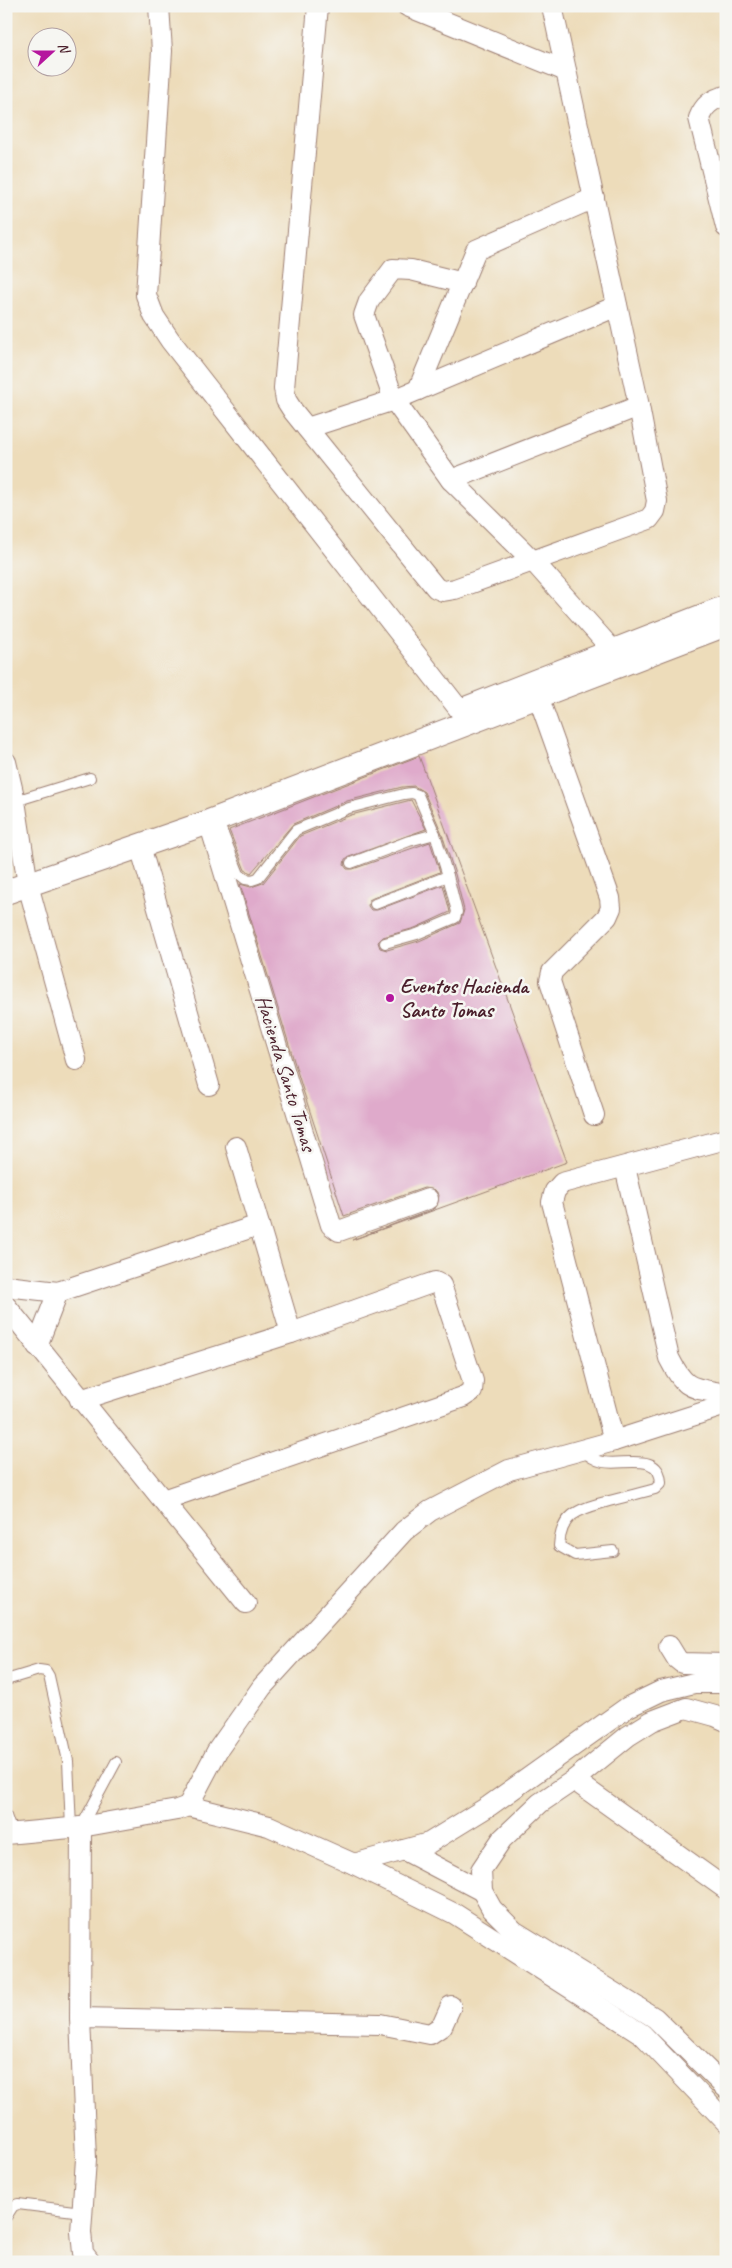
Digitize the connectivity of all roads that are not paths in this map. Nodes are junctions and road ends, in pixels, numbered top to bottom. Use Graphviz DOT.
graph roads {
  1 [pos="159,6"];
  2 [pos="318,6"];
  3 [pos="407,6"];
  4 [pos="552,6"];
  5 [pos="566,71"];
  6 [pos="726,96"];
  7 [pos="594,198"];
  8 [pos="725,218"];
  9 [pos="463,283"];
  10 [pos="617,306"];
  11 [pos="418,390"];
  12 [pos="394,400"];
  13 [pos="639,406"];
  14 [pos="307,428"];
  15 [pos="451,480"];
  16 [pos="534,561"];
  17 [pos="726,605"];
  18 [pos="726,624"];
  19 [pos="618,656"];
  20 [pos="538,696"];
  21 [pos="464,715"];
  22 [pos="6,762"];
  23 [pos="90,778"];
  24 [pos="15,801"];
  25 [pos="213,820"];
  26 [pos="435,834"];
  27 [pos="140,846"];
  28 [pos="351,863"];
  29 [pos="448,876"];
  30 [pos="17,888"];
  31 [pos="375,904"];
  32 [pos="385,943"];
  33 [pos="76,1060"];
  34 [pos="209,1085"];
  35 [pos="594,1114"];
  36 [pos="726,1139"];
  37 [pos="236,1147"];
  38 [pos="626,1167"];
  39 [pos="428,1199"];
  40 [pos="259,1225"];
  41 [pos="6,1286"];
  42 [pos="58,1292"];
  43 [pos="6,1306"];
  44 [pos="291,1333"];
  45 [pos="36,1346"];
  46 [pos="726,1394"];
  47 [pos="80,1400"];
  48 [pos="726,1405"];
  49 [pos="614,1440"];
  50 [pos="582,1450"];
  51 [pos="163,1500"];
  52 [pos="612,1551"];
  53 [pos="246,1603"];
  54 [pos="669,1646"];
  55 [pos="726,1664"];
  56 [pos="6,1680"];
  57 [pos="726,1683"];
  58 [pos="726,1722"];
  59 [pos="116,1762"];
  60 [pos="574,1780"];
  61 [pos="188,1806"];
  62 [pos="76,1827"];
  63 [pos="8,1828"];
  64 [pos="404,1850"];
  65 [pos="354,1864"];
  66 [pos="726,1889"];
  67 [pos="482,1891"];
  68 [pos="451,2006"];
  69 [pos="80,2018"];
  70 [pos="725,2089"];
  71 [pos="726,2122"];
  72 [pos="82,2212"];
  73 [pos="6,2217"];
  74 [pos="90,2262"];
  1 -- 21 [label="street"];
  2 -- 14 [label="street"];
  3 -- 5 [label="street"];
  4 -- 5 [label="street"];
  5 -- 7 [label="street"];
  6 -- 8 [label="street"];
  7 -- 9 [label="street"];
  7 -- 10 [label="street"];
  9 -- 11 [label="street"];
  9 -- 12 [label="street"];
  10 -- 11 [label="street"];
  10 -- 13 [label="street"];
  11 -- 12 [label="street"];
  12 -- 14 [label="street"];
  12 -- 15 [label="street"];
  13 -- 15 [label="street"];
  13 -- 16 [label="street"];
  14 -- 16 [label="street"];
  15 -- 16 [label="street"];
  16 -- 19 [label="street"];
  17 -- 19 [label="street"];
  18 -- 19 [label="street"];
  19 -- 20 [label="street"];
  19 -- 21 [label="street"];
  20 -- 21 [label="street"];
  20 -- 35 [label="street"];
  21 -- 25 [label="street"];
  22 -- 24 [label="street"];
  23 -- 24 [label="lane"];
  24 -- 30 [label="street"];
  25 -- 26 [label="lane"];
  25 -- 27 [label="street"];
  25 -- 39 [label="street, Hacienda Santo Tomas"];
  26 -- 28 [label="lane"];
  26 -- 29 [label="lane"];
  27 -- 30 [label="street"];
  27 -- 34 [label="street"];
  29 -- 31 [label="lane"];
  29 -- 32 [label="lane"];
  30 -- 33 [label="street"];
  36 -- 38 [label="street"];
  37 -- 40 [label="street"];
  38 -- 46 [label="street"];
  38 -- 49 [label="street"];
  40 -- 42 [label="street"];
  40 -- 44 [label="street"];
  41 -- 42 [label="street"];
  42 -- 45 [label="street"];
  43 -- 45 [label="street"];
  44 -- 47 [label="street"];
  44 -- 51 [label="street"];
  45 -- 47 [label="street"];
  47 -- 51 [label="street"];
  48 -- 49 [label="street"];
  49 -- 50 [label="street"];
  50 -- 52 [label="lane"];
  50 -- 61 [label="street"];
  51 -- 53 [label="street"];
  54 -- 55 [label="street"];
  56 -- 62 [label="lane"];
  57 -- 64 [label="street"];
  58 -- 60 [label="street"];
  59 -- 62 [label="lane"];
  60 -- 66 [label="street"];
  60 -- 67 [label="street"];
  61 -- 62 [label="street"];
  61 -- 65 [label="street"];
  62 -- 63 [label="street"];
  62 -- 69 [label="street"];
  64 -- 65 [label="street"];
  64 -- 67 [label="street"];
  65 -- 71 [label="street"];
  67 -- 70 [label="street"];
  68 -- 69 [label="street"];
  69 -- 72 [label="street"];
  72 -- 73 [label="lane"];
  72 -- 74 [label="street"];
}
